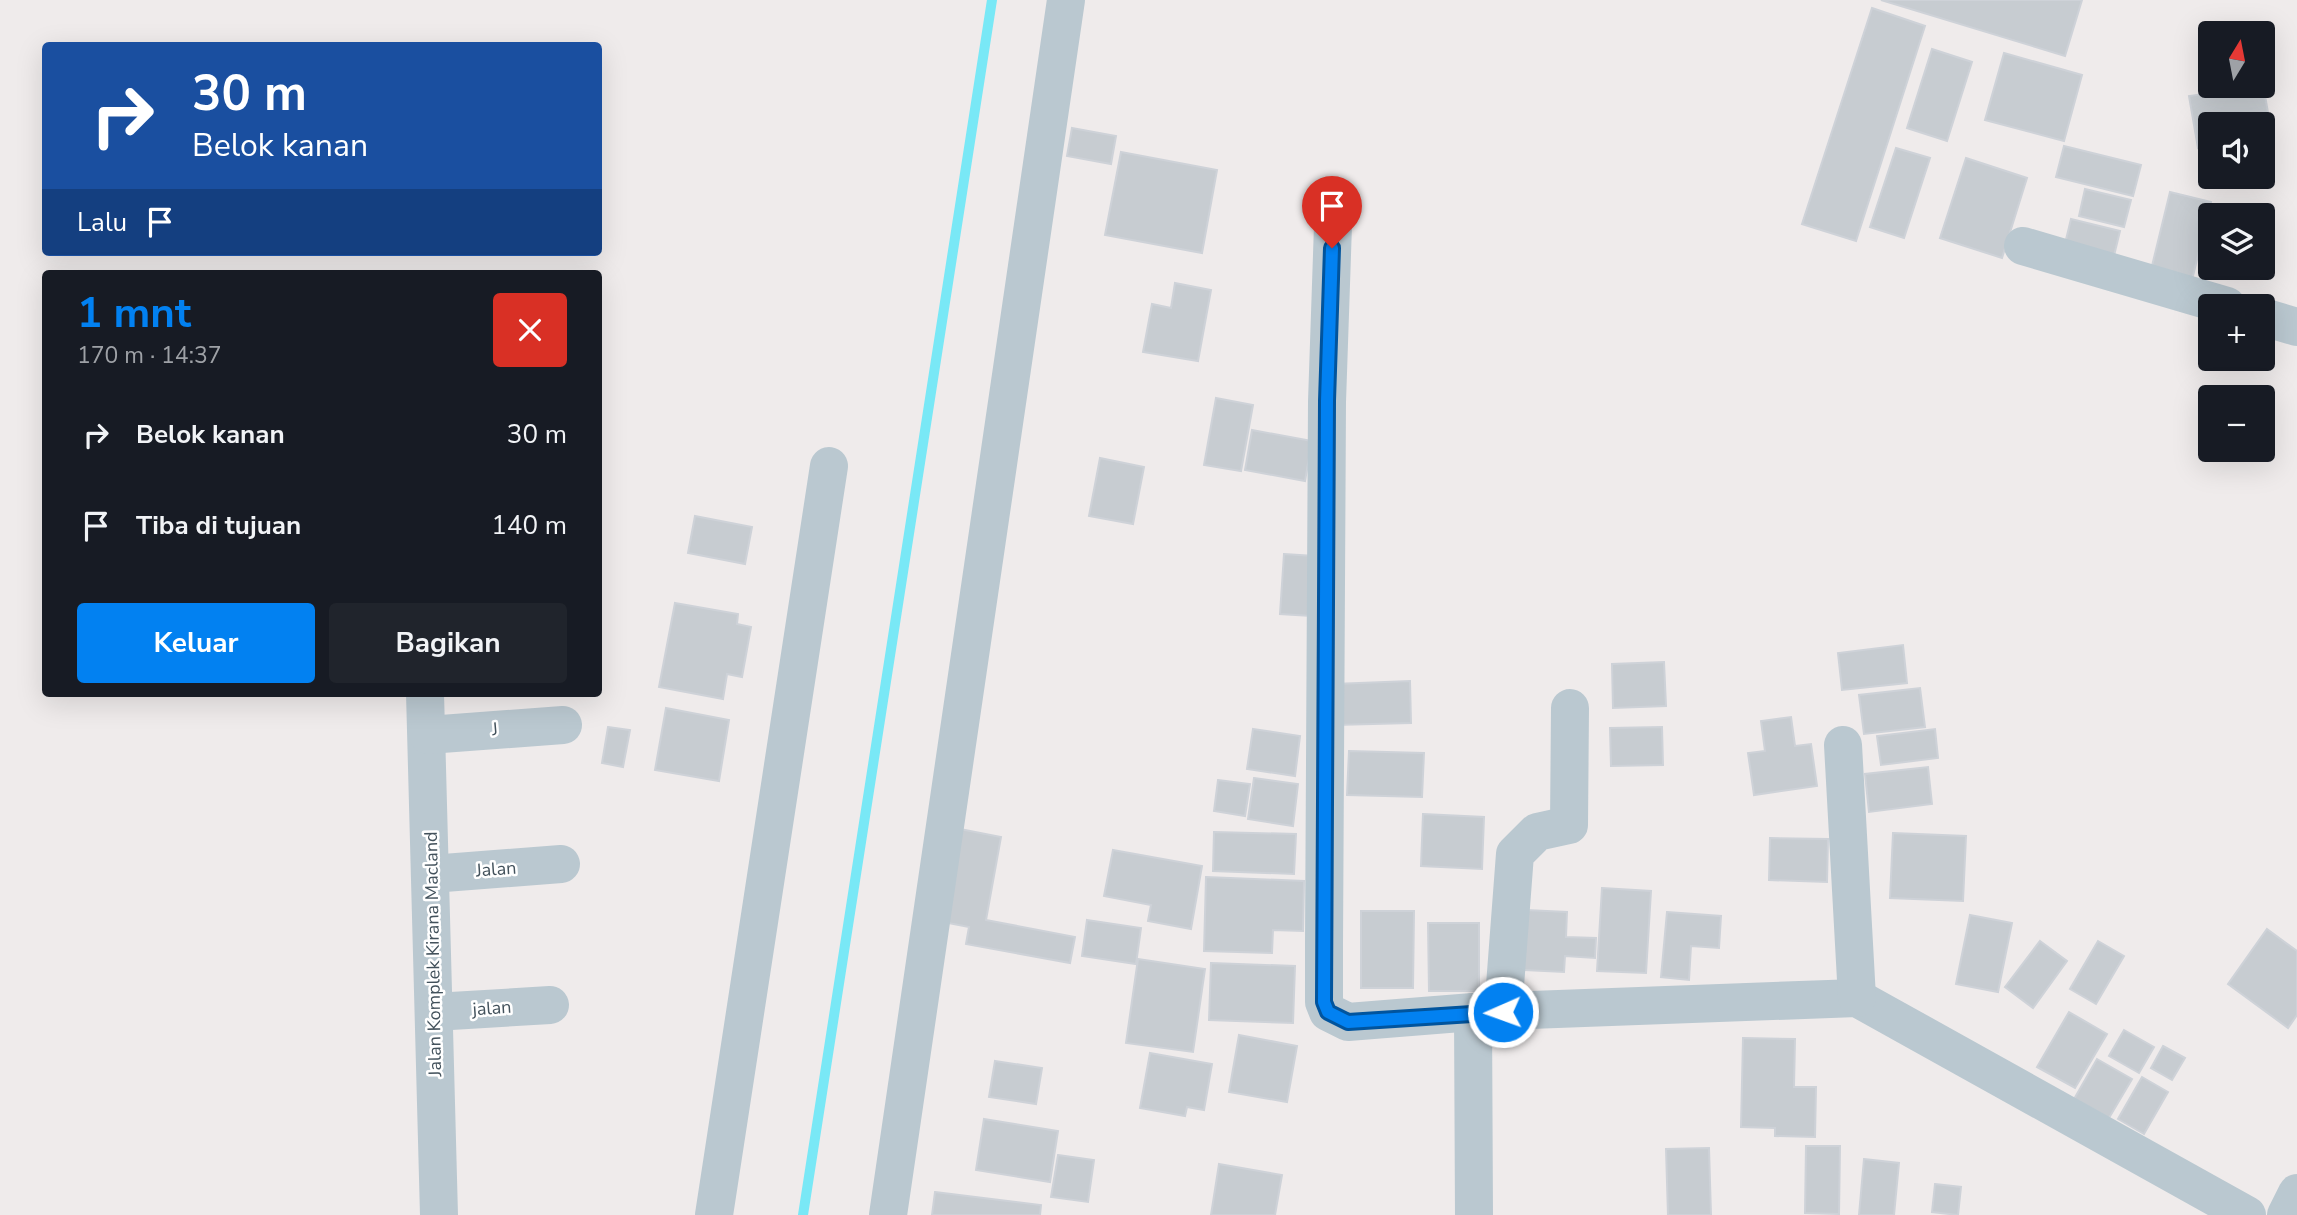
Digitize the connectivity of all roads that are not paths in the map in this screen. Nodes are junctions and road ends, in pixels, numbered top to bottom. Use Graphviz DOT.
graph roads {
  1 [pos="1066,0"];
  2 [pos="1334,196"];
  3 [pos="2023,246"];
  4 [pos="2198,297"];
  5 [pos="2275,321"];
  6 [pos="2297,327"];
  7 [pos="829,466"];
  8 [pos="425,697"];
  9 [pos="1570,708"];
  10 [pos="563,725"];
  11 [pos="428,735"];
  12 [pos="1843,745"];
  13 [pos="561,864"];
  14 [pos="431,874"];
  15 [pos="1857,998"];
  16 [pos="550,1004"];
  17 [pos="434,1012"];
  18 [pos="1488,1012"];
  19 [pos="2297,1193"];
  20 [pos="439,1215"];
  21 [pos="714,1215"];
  22 [pos="888,1215"];
  23 [pos="1474,1215"];
  24 [pos="2247,1215"];
  25 [pos="2286,1215"];
  1 -- 22 [label="street"];
  2 -- 18 [label="street"];
  3 -- 4 [label="street"];
  5 -- 6 [label="street"];
  7 -- 21 [label="street"];
  8 -- 11 [label="street, Jalan Komplek Kirana Macland"];
  9 -- 18 [label="street"];
  10 -- 11 [label="street, J"];
  11 -- 14 [label="street, Jalan Komplek Kirana Macland"];
  12 -- 15 [label="street"];
  13 -- 14 [label="street, Jalan"];
  14 -- 17 [label="street, Jalan Komplek Kirana Macland"];
  15 -- 18 [label="street"];
  15 -- 24 [label="street"];
  16 -- 17 [label="street, jalan"];
  17 -- 20 [label="street, Jalan Komplek Kirana Macland"];
  18 -- 23 [label="street"];
  19 -- 25 [label="street"];
}
